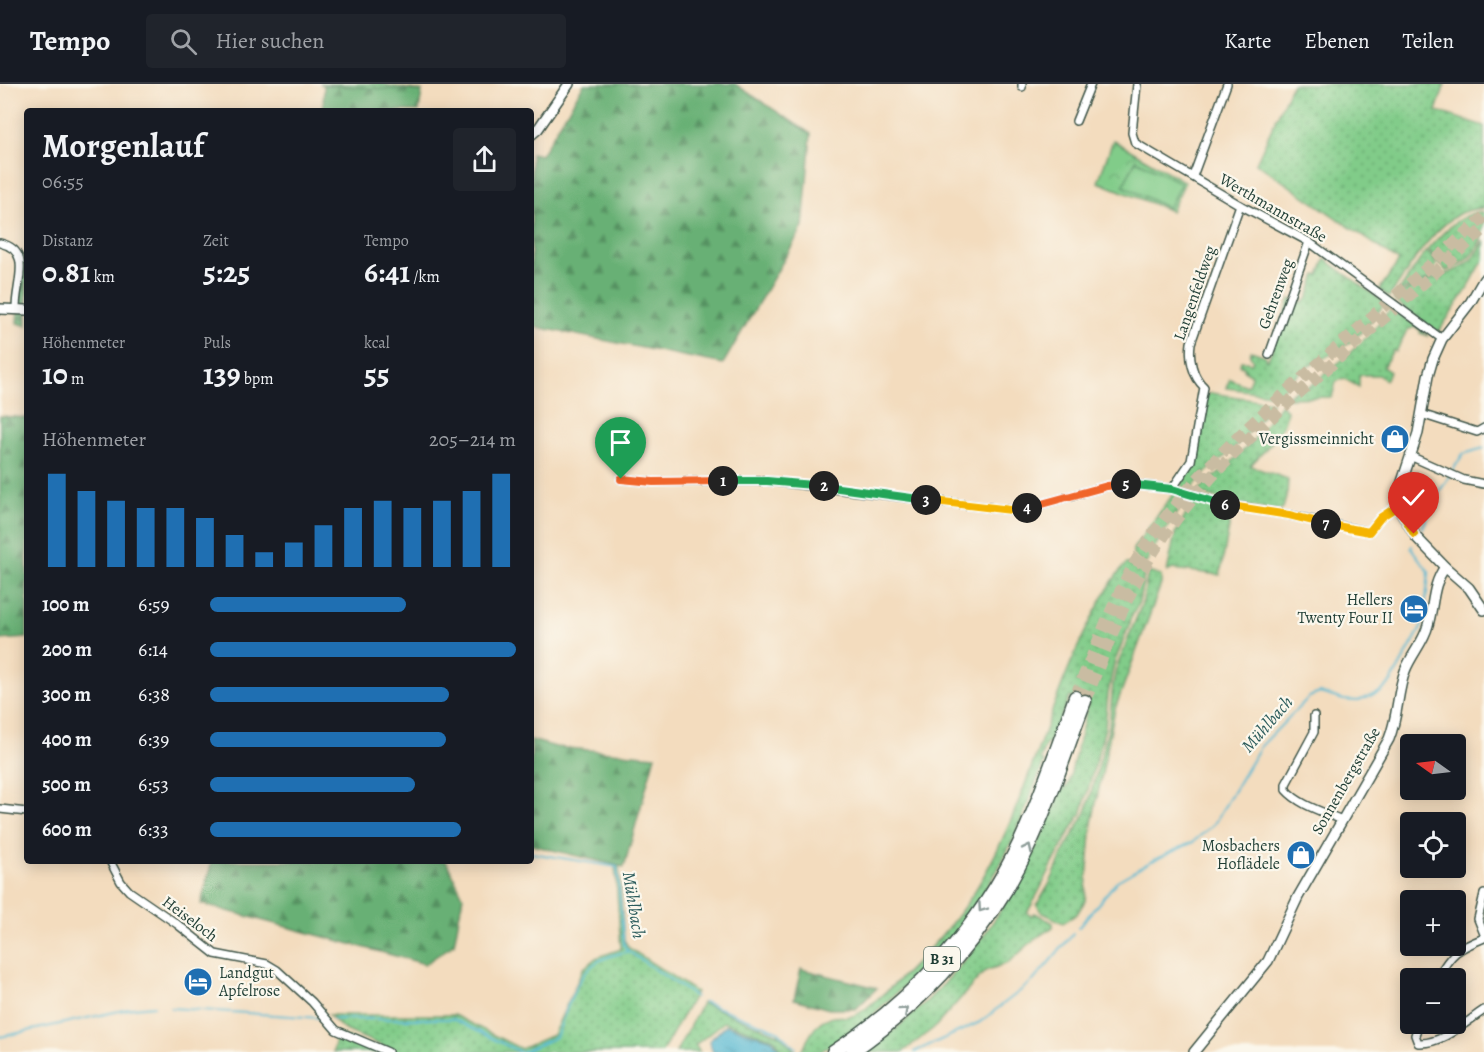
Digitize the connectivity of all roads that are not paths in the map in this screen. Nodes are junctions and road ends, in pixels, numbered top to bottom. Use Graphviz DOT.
graph roads {
  1 [pos="569,84"];
  2 [pos="1091,84"];
  3 [pos="1137,84"];
  4 [pos="1227,84"];
  5 [pos="1076,121"];
  6 [pos="534,132"];
  7 [pos="1193,176"];
  8 [pos="1240,205"];
  9 [pos="1309,242"];
  10 [pos="0,243"];
  11 [pos="1484,279"];
  12 [pos="0,309"];
  13 [pos="16,310"];
  14 [pos="24,310"];
  15 [pos="1442,339"];
  16 [pos="1269,356"];
  17 [pos="1421,414"];
  18 [pos="1484,428"];
  19 [pos="1410,456"];
  20 [pos="621,479"];
  21 [pos="1484,484"];
  22 [pos="1172,489"];
  23 [pos="1398,506"];
  24 [pos="1445,567"];
  25 [pos="1484,610"];
  26 [pos="1314,717"];
  27 [pos="0,809"];
  28 [pos="24,812"];
  29 [pos="1342,820"];
  30 [pos="112,864"];
  31 [pos="1484,894"];
  32 [pos="1484,936"];
  33 [pos="1443,968"];
  34 [pos="1484,1010"];
  35 [pos="1466,1022"];
  36 [pos="1415,1034"];
  37 [pos="1447,1034"];
  38 [pos="388,1052"];
  39 [pos="833,1052"];
  40 [pos="852,1052"];
  41 [pos="1194,1052"];
  1 -- 6 [label="street"];
  2 -- 5 [label="street"];
  3 -- 7 [label="street, Werthmannstraße"];
  4 -- 7 [label="street"];
  7 -- 8 [label="street, Werthmannstraße"];
  8 -- 9 [label="street, Werthmannstraße"];
  8 -- 22 [label="street, Langenfeldweg"];
  9 -- 15 [label="street, Werthmannstraße"];
  9 -- 16 [label="street, Gehrenweg"];
  10 -- 13 [label="street"];
  11 -- 15 [label="street"];
  12 -- 13 [label="street"];
  13 -- 14 [label="street"];
  15 -- 17 [label="street"];
  17 -- 18 [label="street"];
  17 -- 19 [label="street"];
  19 -- 21 [label="street"];
  19 -- 23 [label="street"];
  20 -- 22 [label="street"];
  22 -- 23 [label="street"];
  23 -- 24 [label="street"];
  24 -- 25 [label="street"];
  24 -- 29 [label="street, Sonnenbergstraße"];
  26 -- 29 [label="street"];
  27 -- 28 [label="street"];
  29 -- 41 [label="street, Sonnenbergstraße"];
  30 -- 38 [label="street, Heiseloch"];
  31 -- 32 [label="street"];
  32 -- 33 [label="street"];
  34 -- 35 [label="street"];
  36 -- 37 [label="street"];
  40 -- 39 [label="highway, B 31, one-way"];
}
